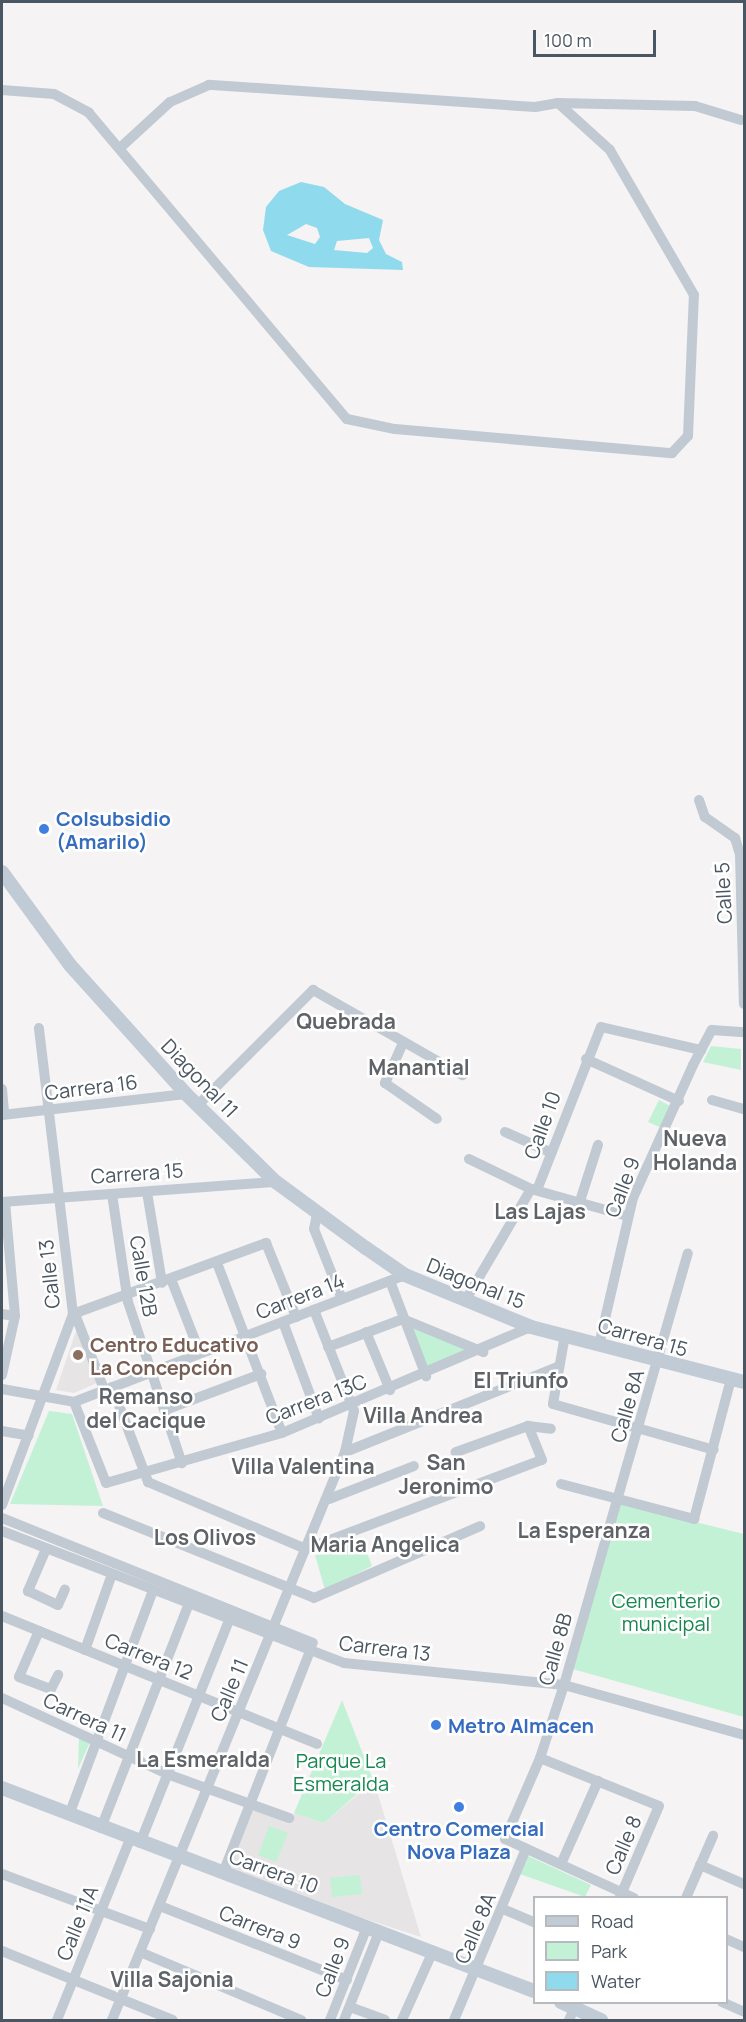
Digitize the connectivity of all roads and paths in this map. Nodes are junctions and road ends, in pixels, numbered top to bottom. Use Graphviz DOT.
graph roads {
  1 [pos="2,90"];
  2 [pos="558,103"];
  3 [pos="741,120"];
  4 [pos="120,148"];
  5 [pos="699,800"];
  6 [pos="2,872"];
  7 [pos="744,1004"];
  8 [pos="39,1028"];
  9 [pos="744,1032"];
  10 [pos="403,1043"];
  11 [pos="701,1050"];
  12 [pos="586,1059"];
  13 [pos="462,1075"];
  14 [pos="2,1089"];
  15 [pos="186,1094"];
  16 [pos="712,1100"];
  17 [pos="679,1101"];
  18 [pos="198,1105"];
  19 [pos="744,1109"];
  20 [pos="47,1110"];
  21 [pos="3,1114"];
  22 [pos="437,1119"];
  23 [pos="505,1132"];
  24 [pos="598,1145"];
  25 [pos="552,1153"];
  26 [pos="470,1159"];
  27 [pos="276,1182"];
  28 [pos="534,1190"];
  29 [pos="147,1192"];
  30 [pos="112,1194"];
  31 [pos="59,1197"];
  32 [pos="580,1201"];
  33 [pos="3,1202"];
  34 [pos="317,1214"];
  35 [pos="627,1216"];
  36 [pos="688,1252"];
  37 [pos="217,1263"];
  38 [pos="405,1275"];
  39 [pos="166,1281"];
  40 [pos="390,1281"];
  41 [pos="128,1295"];
  42 [pos="342,1299"];
  43 [pos="465,1301"];
  44 [pos="314,1310"];
  45 [pos="2,1314"];
  46 [pos="74,1314"];
  47 [pos="15,1317"];
  48 [pos="296,1317"];
  49 [pos="403,1318"];
  50 [pos="283,1322"];
  51 [pos="531,1328"];
  52 [pos="366,1332"];
  53 [pos="247,1335"];
  54 [pos="565,1335"];
  55 [pos="598,1345"];
  56 [pos="328,1347"];
  57 [pos="483,1352"];
  58 [pos="200,1353"];
  59 [pos="659,1361"];
  60 [pos="558,1367"];
  61 [pos="151,1372"];
  62 [pos="261,1374"];
  63 [pos="2,1375"];
  64 [pos="426,1376"];
  65 [pos="738,1381"];
  66 [pos="108,1388"];
  67 [pos="2,1389"];
  68 [pos="390,1390"];
  69 [pos="44,1396"];
  70 [pos="74,1402"];
  71 [pos="352,1403"];
  72 [pos="165,1410"];
  73 [pos="319,1419"];
  74 [pos="528,1426"];
  75 [pos="551,1428"];
  76 [pos="2,1431"];
  77 [pos="640,1431"];
  78 [pos="282,1433"];
  79 [pos="29,1436"];
  80 [pos="714,1450"];
  81 [pos="345,1452"];
  82 [pos="456,1452"];
  83 [pos="183,1463"];
  84 [pos="414,1466"];
  85 [pos="144,1471"];
  86 [pos="561,1484"];
  87 [pos="329,1499"];
  88 [pos="617,1499"];
  89 [pos="2,1505"];
  90 [pos="103,1513"];
  91 [pos="2,1518"];
  92 [pos="480,1526"];
  93 [pos="2,1532"];
  94 [pos="46,1549"];
  95 [pos="306,1549"];
  96 [pos="112,1575"];
  97 [pos="65,1589"];
  98 [pos="290,1589"];
  99 [pos="153,1590"];
  100 [pos="189,1603"];
  101 [pos="2,1616"];
  102 [pos="229,1621"];
  103 [pos="39,1631"];
  104 [pos="272,1632"];
  105 [pos="311,1648"];
  106 [pos="85,1650"];
  107 [pos="123,1666"];
  108 [pos="58,1675"];
  109 [pos="160,1678"];
  110 [pos="564,1684"];
  111 [pos="199,1696"];
  112 [pos="2,1698"];
  113 [pos="240,1710"];
  114 [pos="281,1727"];
  115 [pos="744,1735"];
  116 [pos="93,1740"];
  117 [pos="317,1744"];
  118 [pos="131,1758"];
  119 [pos="540,1758"];
  120 [pos="167,1774"];
  121 [pos="598,1781"];
  122 [pos="2,1788"];
  123 [pos="207,1789"];
  124 [pos="249,1805"];
  125 [pos="69,1815"];
  126 [pos="289,1818"];
  127 [pos="101,1828"];
  128 [pos="713,1836"];
  129 [pos="135,1841"];
  130 [pos="526,1849"];
  131 [pos="181,1860"];
  132 [pos="561,1864"];
  133 [pos="700,1864"];
  134 [pos="2,1874"];
  135 [pos="223,1874"];
  136 [pos="744,1884"];
  137 [pos="621,1895"];
  138 [pos="687,1896"];
  139 [pos="160,1906"];
  140 [pos="503,1909"];
  141 [pos="102,1910"];
  142 [pos="533,1922"];
  143 [pos="150,1929"];
  144 [pos="373,1929"];
  145 [pos="728,1940"];
  146 [pos="744,1947"];
  147 [pos="2,1951"];
  148 [pos="433,1951"];
  149 [pos="140,1952"];
  150 [pos="478,1967"];
  151 [pos="347,1980"];
  152 [pos="72,1981"];
  153 [pos="533,1991"];
  154 [pos="121,2000"];
  155 [pos="726,2004"];
  156 [pos="350,2007"];
  157 [pos="570,2008"];
  158 [pos="744,2012"];
  159 [pos="57,2020"];
  160 [pos="112,2020"];
  161 [pos="173,2020"];
  162 [pos="301,2020"];
  163 [pos="330,2020"];
  164 [pos="344,2020"];
  165 [pos="385,2020"];
  166 [pos="402,2020"];
  167 [pos="454,2020"];
  168 [pos="601,2020"];
  1 -- 4 [label="street"];
  2 -- 3 [label="street"];
  2 -- 4 [label="street"];
  2 -- 4 [label="street"];
  5 -- 7 [label="street, Calle 5"];
  6 -- 15 [label="street, Diagonal 11"];
  8 -- 20 [label="street, Calle 13"];
  9 -- 11 [label="street, Calle 9"];
  10 -- 13 [label="street"];
  10 -- 18 [label="street"];
  10 -- 22 [label="street"];
  11 -- 12 [label="street, Calle 10"];
  11 -- 17 [label="street, Calle 9"];
  12 -- 17 [label="street"];
  12 -- 25 [label="street, Calle 10"];
  14 -- 21 [label="street"];
  15 -- 18 [label="street, Diagonal 11"];
  15 -- 20 [label="street, Carrera 16"];
  16 -- 19 [label="street"];
  17 -- 35 [label="street, Calle 9"];
  18 -- 27 [label="street, Diagonal 11"];
  20 -- 21 [label="street, Carrera 16"];
  20 -- 31 [label="street, Calle 13"];
  23 -- 25 [label="street"];
  24 -- 32 [label="street"];
  25 -- 28 [label="street, Calle 10"];
  26 -- 28 [label="street"];
  27 -- 29 [label="street, Carrera 15"];
  27 -- 34 [label="street, Diagonal 11"];
  28 -- 32 [label="street"];
  28 -- 43 [label="street"];
  29 -- 30 [label="street, Carrera 15"];
  29 -- 39 [label="street"];
  30 -- 31 [label="street, Carrera 15"];
  30 -- 41 [label="street, Calle 12B"];
  31 -- 33 [label="street, Carrera 15"];
  31 -- 46 [label="street, Calle 13"];
  32 -- 35 [label="street"];
  33 -- 47 [label="street"];
  34 -- 38 [label="street, Diagonal 11"];
  34 -- 42 [label="street"];
  35 -- 55 [label="street, Calle 9"];
  36 -- 59 [label="street, Calle 8A"];
  37 -- 39 [label="street"];
  37 -- 48 [label="street"];
  37 -- 53 [label="street"];
  38 -- 40 [label="street, Carrera 14"];
  38 -- 43 [label="street, Diagonal 15"];
  39 -- 41 [label="street"];
  39 -- 58 [label="street"];
  40 -- 42 [label="street, Carrera 14"];
  40 -- 49 [label="street"];
  41 -- 46 [label="street"];
  41 -- 61 [label="street, Calle 12B"];
  42 -- 44 [label="street, Carrera 14"];
  43 -- 51 [label="street, Diagonal 15"];
  44 -- 48 [label="street, Carrera 14"];
  44 -- 56 [label="street"];
  45 -- 47 [label="street"];
  46 -- 66 [label="street"];
  46 -- 69 [label="street, Calle 13"];
  47 -- 63 [label="street"];
  48 -- 50 [label="street, Carrera 14"];
  49 -- 52 [label="street"];
  49 -- 57 [label="street"];
  49 -- 64 [label="street"];
  50 -- 53 [label="street, Carrera 14"];
  50 -- 73 [label="street"];
  51 -- 54 [label="street, Carrera 15"];
  51 -- 57 [label="street, Carrera 13C"];
  52 -- 56 [label="street"];
  52 -- 68 [label="street"];
  53 -- 58 [label="street, Carrera 14"];
  53 -- 62 [label="street"];
  54 -- 55 [label="street, Carrera 15"];
  54 -- 60 [label="street"];
  55 -- 59 [label="street, Carrera 15"];
  56 -- 71 [label="street"];
  57 -- 64 [label="street, Carrera 13C"];
  58 -- 61 [label="street, Carrera 14"];
  59 -- 65 [label="street, Carrera 15"];
  59 -- 77 [label="street, Calle 8A"];
  60 -- 77 [label="street"];
  60 -- 81 [label="street"];
  61 -- 66 [label="street, Carrera 14"];
  61 -- 72 [label="street, Calle 12B"];
  62 -- 72 [label="street"];
  62 -- 78 [label="street"];
  64 -- 68 [label="street, Carrera 13C"];
  65 -- 80 [label="street"];
  66 -- 70 [label="street, Carrera 14"];
  66 -- 85 [label="street"];
  67 -- 69 [label="street"];
  68 -- 71 [label="street, Carrera 13C"];
  69 -- 70 [label="street"];
  69 -- 79 [label="street, Calle 13"];
  70 -- 85 [label="street, Carrera 13C"];
  71 -- 73 [label="street, Carrera 13C"];
  71 -- 81 [label="street, Calle 11"];
  72 -- 83 [label="street, Calle 12B"];
  73 -- 78 [label="street, Carrera 13C"];
  74 -- 75 [label="street"];
  74 -- 82 [label="street"];
  74 -- 95 [label="street"];
  76 -- 79 [label="street"];
  77 -- 80 [label="street"];
  77 -- 88 [label="street, Calle 8A"];
  78 -- 83 [label="street, Carrera 13C"];
  79 -- 89 [label="street, Calle 13"];
  80 -- 88 [label="street"];
  81 -- 87 [label="street, Calle 11"];
  83 -- 85 [label="street, Carrera 13C"];
  84 -- 87 [label="street"];
  85 -- 95 [label="street"];
  86 -- 88 [label="street"];
  87 -- 95 [label="street, Calle 11"];
  88 -- 110 [label="street, Calle 8B"];
  90 -- 98 [label="street"];
  91 -- 104 [label="street, Carrera 13"];
  92 -- 98 [label="street"];
  93 -- 94 [label="street, Carrera 13"];
  94 -- 96 [label="street, Carrera 13"];
  94 -- 97 [label="street"];
  95 -- 98 [label="street, Calle 11"];
  96 -- 99 [label="street, Carrera 13"];
  96 -- 106 [label="street"];
  98 -- 104 [label="street, Calle 11"];
  99 -- 100 [label="street, Carrera 13"];
  99 -- 107 [label="street"];
  100 -- 102 [label="street, Carrera 13"];
  100 -- 109 [label="street"];
  101 -- 103 [label="street, Carrera 12"];
  102 -- 104 [label="street, Carrera 13"];
  102 -- 111 [label="street, Calle 11A"];
  103 -- 106 [label="street, Carrera 12"];
  103 -- 108 [label="street"];
  104 -- 105 [label="street, Carrera 13"];
  104 -- 113 [label="street, Calle 11"];
  105 -- 110 [label="street, Carrera 13"];
  105 -- 114 [label="street"];
  106 -- 107 [label="street, Carrera 12"];
  107 -- 109 [label="street, Carrera 12"];
  107 -- 116 [label="street"];
  109 -- 111 [label="street, Carrera 12"];
  109 -- 118 [label="street"];
  110 -- 115 [label="street, Carrera 13"];
  110 -- 119 [label="street, Calle 8B"];
  111 -- 113 [label="street, Carrera 12"];
  111 -- 120 [label="street, Calle 11A"];
  112 -- 116 [label="street, Carrera 11"];
  113 -- 114 [label="street, Carrera 12"];
  113 -- 123 [label="street, Calle 11"];
  114 -- 117 [label="street, Carrera 12"];
  114 -- 124 [label="street"];
  116 -- 118 [label="street, Carrera 11"];
  116 -- 125 [label="street"];
  118 -- 120 [label="street, Carrera 11"];
  118 -- 127 [label="street"];
  119 -- 121 [label="street"];
  119 -- 130 [label="street, Calle 8B"];
  120 -- 123 [label="street, Carrera 11"];
  120 -- 129 [label="street, Calle 11A"];
  121 -- 132 [label="street"];
  121 -- 137 [label="street, Calle 8"];
  122 -- 125 [label="street, Carrera 10"];
  123 -- 124 [label="street, Carrera 11"];
  123 -- 131 [label="street, Calle 11"];
  124 -- 126 [label="street, Carrera 11"];
  124 -- 135 [label="street"];
  125 -- 127 [label="street, Carrera 10"];
  127 -- 129 [label="street, Carrera 10"];
  128 -- 133 [label="street"];
  129 -- 131 [label="street, Carrera 10"];
  129 -- 141 [label="street, Calle 11A"];
  130 -- 132 [label="street"];
  130 -- 140 [label="street, Calle 8A"];
  131 -- 135 [label="street, Carrera 10"];
  131 -- 139 [label="street, Calle 11"];
  132 -- 137 [label="street"];
  133 -- 136 [label="street"];
  133 -- 138 [label="street"];
  134 -- 141 [label="street"];
  135 -- 144 [label="street, Carrera 10"];
  139 -- 143 [label="street, Calle 11"];
  139 -- 151 [label="street, Carrera 9"];
  140 -- 142 [label="street"];
  140 -- 150 [label="street, Calle 8A"];
  141 -- 143 [label="street"];
  141 -- 152 [label="street, Calle 11A"];
  143 -- 149 [label="street, Calle 11"];
  144 -- 148 [label="street, Carrera 10"];
  144 -- 151 [label="street, Calle 9"];
  144 -- 156 [label="street, Calle 9"];
  145 -- 146 [label="street"];
  147 -- 152 [label="street"];
  148 -- 150 [label="street, Carrera 10"];
  148 -- 166 [label="street"];
  149 -- 154 [label="street, Calle 11"];
  149 -- 162 [label="street"];
  150 -- 153 [label="street, Carrera 10"];
  150 -- 167 [label="street, Calle 8A"];
  151 -- 163 [label="street, Calle 9"];
  152 -- 154 [label="street"];
  152 -- 159 [label="street, Calle 11A"];
  154 -- 160 [label="street, Calle 11"];
  154 -- 161 [label="street"];
  155 -- 158 [label="street"];
  156 -- 164 [label="street, Calle 9"];
  156 -- 165 [label="street"];
  157 -- 168 [label="street"];
}
